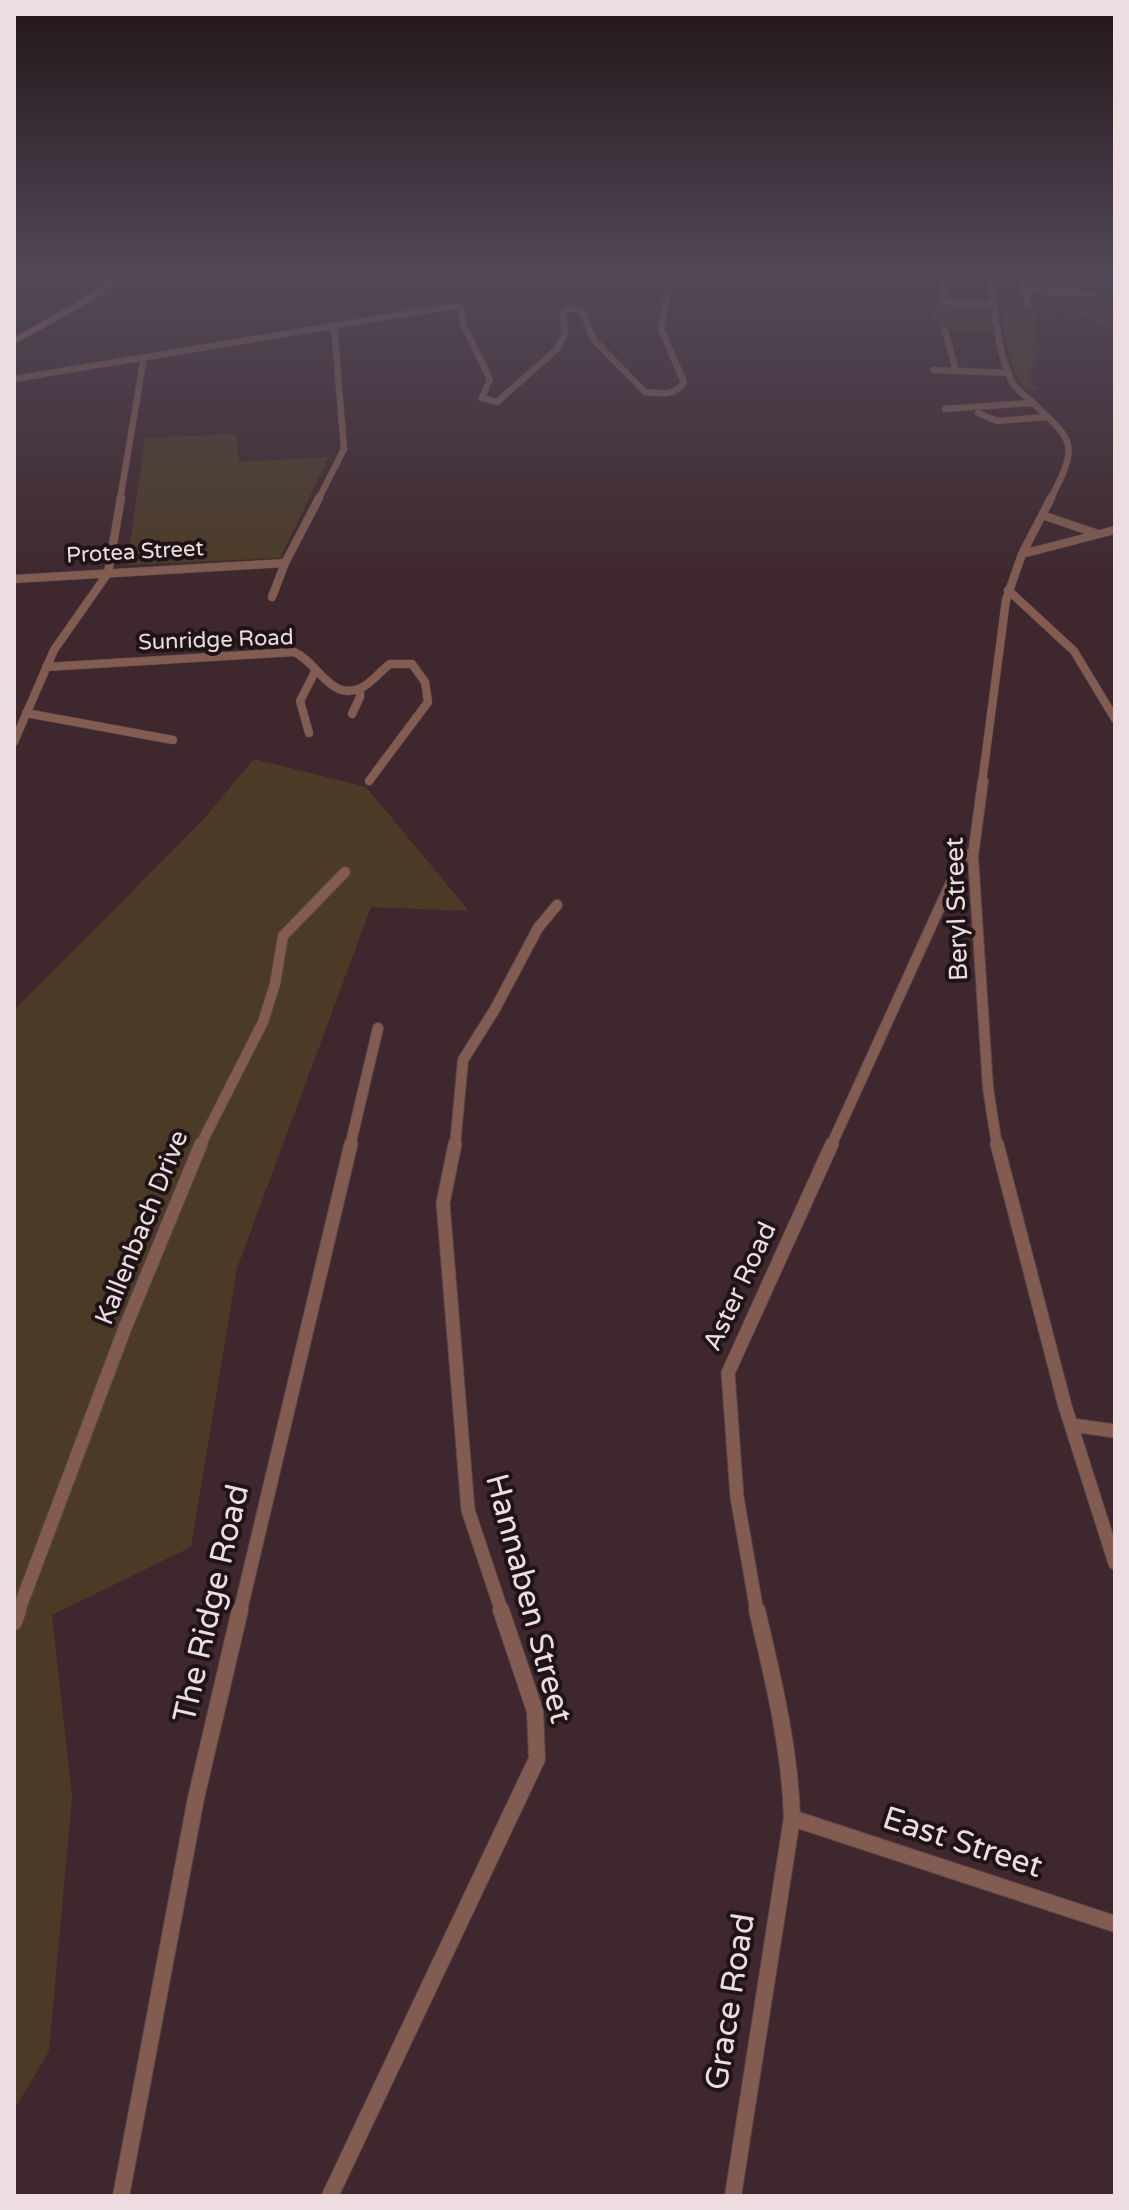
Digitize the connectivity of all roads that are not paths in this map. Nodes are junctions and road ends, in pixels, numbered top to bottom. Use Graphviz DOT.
graph roads {
  1 [pos="140,381"];
  2 [pos="338,381"];
  3 [pos="489,381"];
  4 [pos="522,381"];
  5 [pos="633,381"];
  6 [pos="684,381"];
  7 [pos="1012,381"];
  8 [pos="1031,403"];
  9 [pos="945,409"];
  10 [pos="978,413"];
  11 [pos="1047,417"];
  12 [pos="1042,515"];
  13 [pos="1115,530"];
  14 [pos="1099,534"];
  15 [pos="1022,554"];
  16 [pos="285,563"];
  17 [pos="108,573"];
  18 [pos="14,579"];
  19 [pos="1008,590"];
  20 [pos="272,597"];
  21 [pos="46,667"];
  22 [pos="316,670"];
  23 [pos="360,689"];
  24 [pos="26,713"];
  25 [pos="352,714"];
  26 [pos="1115,719"];
  27 [pos="309,733"];
  28 [pos="173,740"];
  29 [pos="14,742"];
  30 [pos="369,781"];
  31 [pos="968,855"];
  32 [pos="345,872"];
  33 [pos="557,905"];
  34 [pos="378,1028"];
  35 [pos="1072,1425"];
  36 [pos="1115,1431"];
  37 [pos="1115,1563"];
  38 [pos="14,1622"];
  39 [pos="792,1818"];
  40 [pos="1115,1924"];
  41 [pos="121,2196"];
  42 [pos="330,2196"];
  43 [pos="733,2196"];
  1 -- 17 [label="street"];
  2 -- 16 [label="street"];
  3 -- 4 [label="street"];
  5 -- 6 [label="street"];
  7 -- 8 [label="street, Beryl Street"];
  8 -- 9 [label="street"];
  8 -- 11 [label="street, Beryl Street"];
  10 -- 11 [label="street"];
  11 -- 12 [label="street, Beryl Street"];
  12 -- 14 [label="street"];
  12 -- 15 [label="street, Beryl Street"];
  13 -- 14 [label="street"];
  14 -- 15 [label="street"];
  15 -- 19 [label="street, Beryl Street"];
  16 -- 17 [label="street, Protea Street"];
  16 -- 20 [label="street"];
  17 -- 18 [label="street, Protea Street"];
  17 -- 21 [label="street"];
  19 -- 26 [label="street"];
  19 -- 31 [label="street, Beryl Street"];
  21 -- 22 [label="street, Sunridge Road"];
  21 -- 24 [label="street"];
  22 -- 23 [label="street, Sunridge Road"];
  22 -- 27 [label="street"];
  23 -- 25 [label="street"];
  23 -- 30 [label="street"];
  24 -- 28 [label="street"];
  24 -- 29 [label="street"];
  31 -- 35 [label="street, Beryl Street"];
  31 -- 39 [label="street, Aster Road"];
  32 -- 38 [label="street, Kallenbach Drive"];
  33 -- 42 [label="street, Hannaben Street"];
  34 -- 41 [label="street, The Ridge Road"];
  35 -- 36 [label="street"];
  35 -- 37 [label="street, Beryl Street"];
  39 -- 40 [label="street, East Street"];
  39 -- 43 [label="street, Grace Road"];
}
